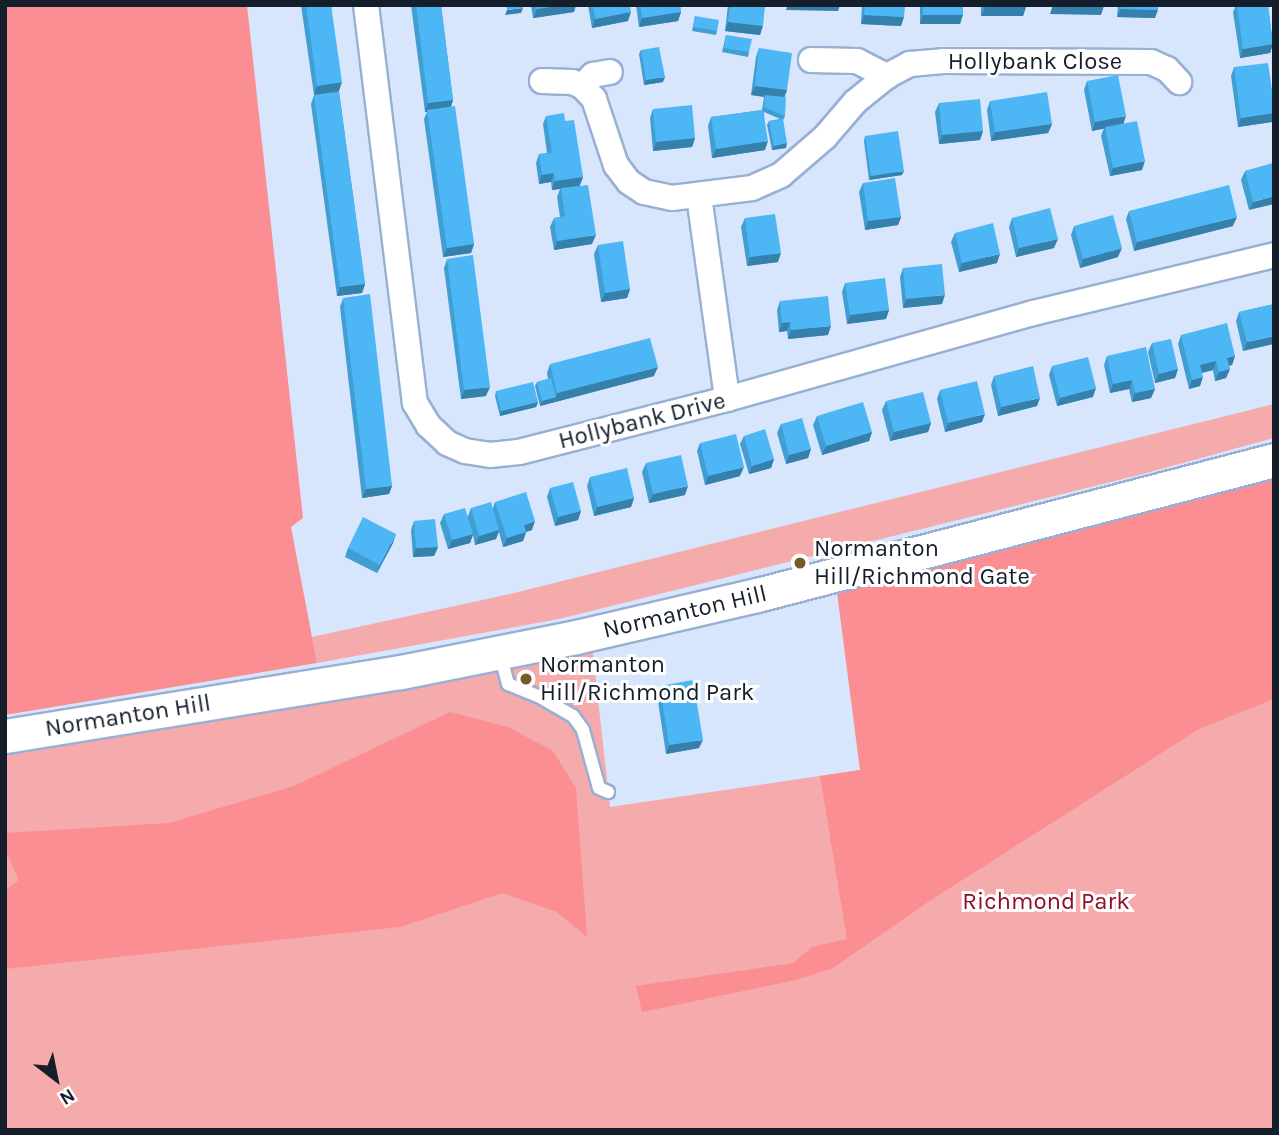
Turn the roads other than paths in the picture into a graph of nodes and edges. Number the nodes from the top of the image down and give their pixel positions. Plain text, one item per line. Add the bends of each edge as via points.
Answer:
1 (366, 5) edge
2 (811, 60) dead end
3 (610, 72) dead end
4 (887, 76) junction
5 (542, 81) dead end
6 (1179, 82) dead end
7 (582, 86) junction
8 (699, 196) junction
9 (1274, 255) edge
10 (727, 399) junction
11 (1274, 460) edge
12 (500, 654) junction
13 (5, 736) edge
14 (608, 792) dead end

1 - 10 street, Hollybank Drive via 410,372 415,402 428,425 447,443 490,455 519,452
2 - 4 street via 857,61
3 - 7 street via 593,75
4 - 6 street, Hollybank Close via 910,64 943,61 1151,62 1167,69
4 - 8 street, Hollybank Close via 782,175 752,188
5 - 7 street
7 - 8 street, Hollybank Close via 594,99 616,165 629,182 644,192 672,198
8 - 10 street
9 - 10 street, Hollybank Drive via 1033,313
11 - 12 main road, Normanton Hill via 757,595
12 - 13 main road, Normanton Hill
12 - 14 lane via 508,684 573,716 583,730 599,788

